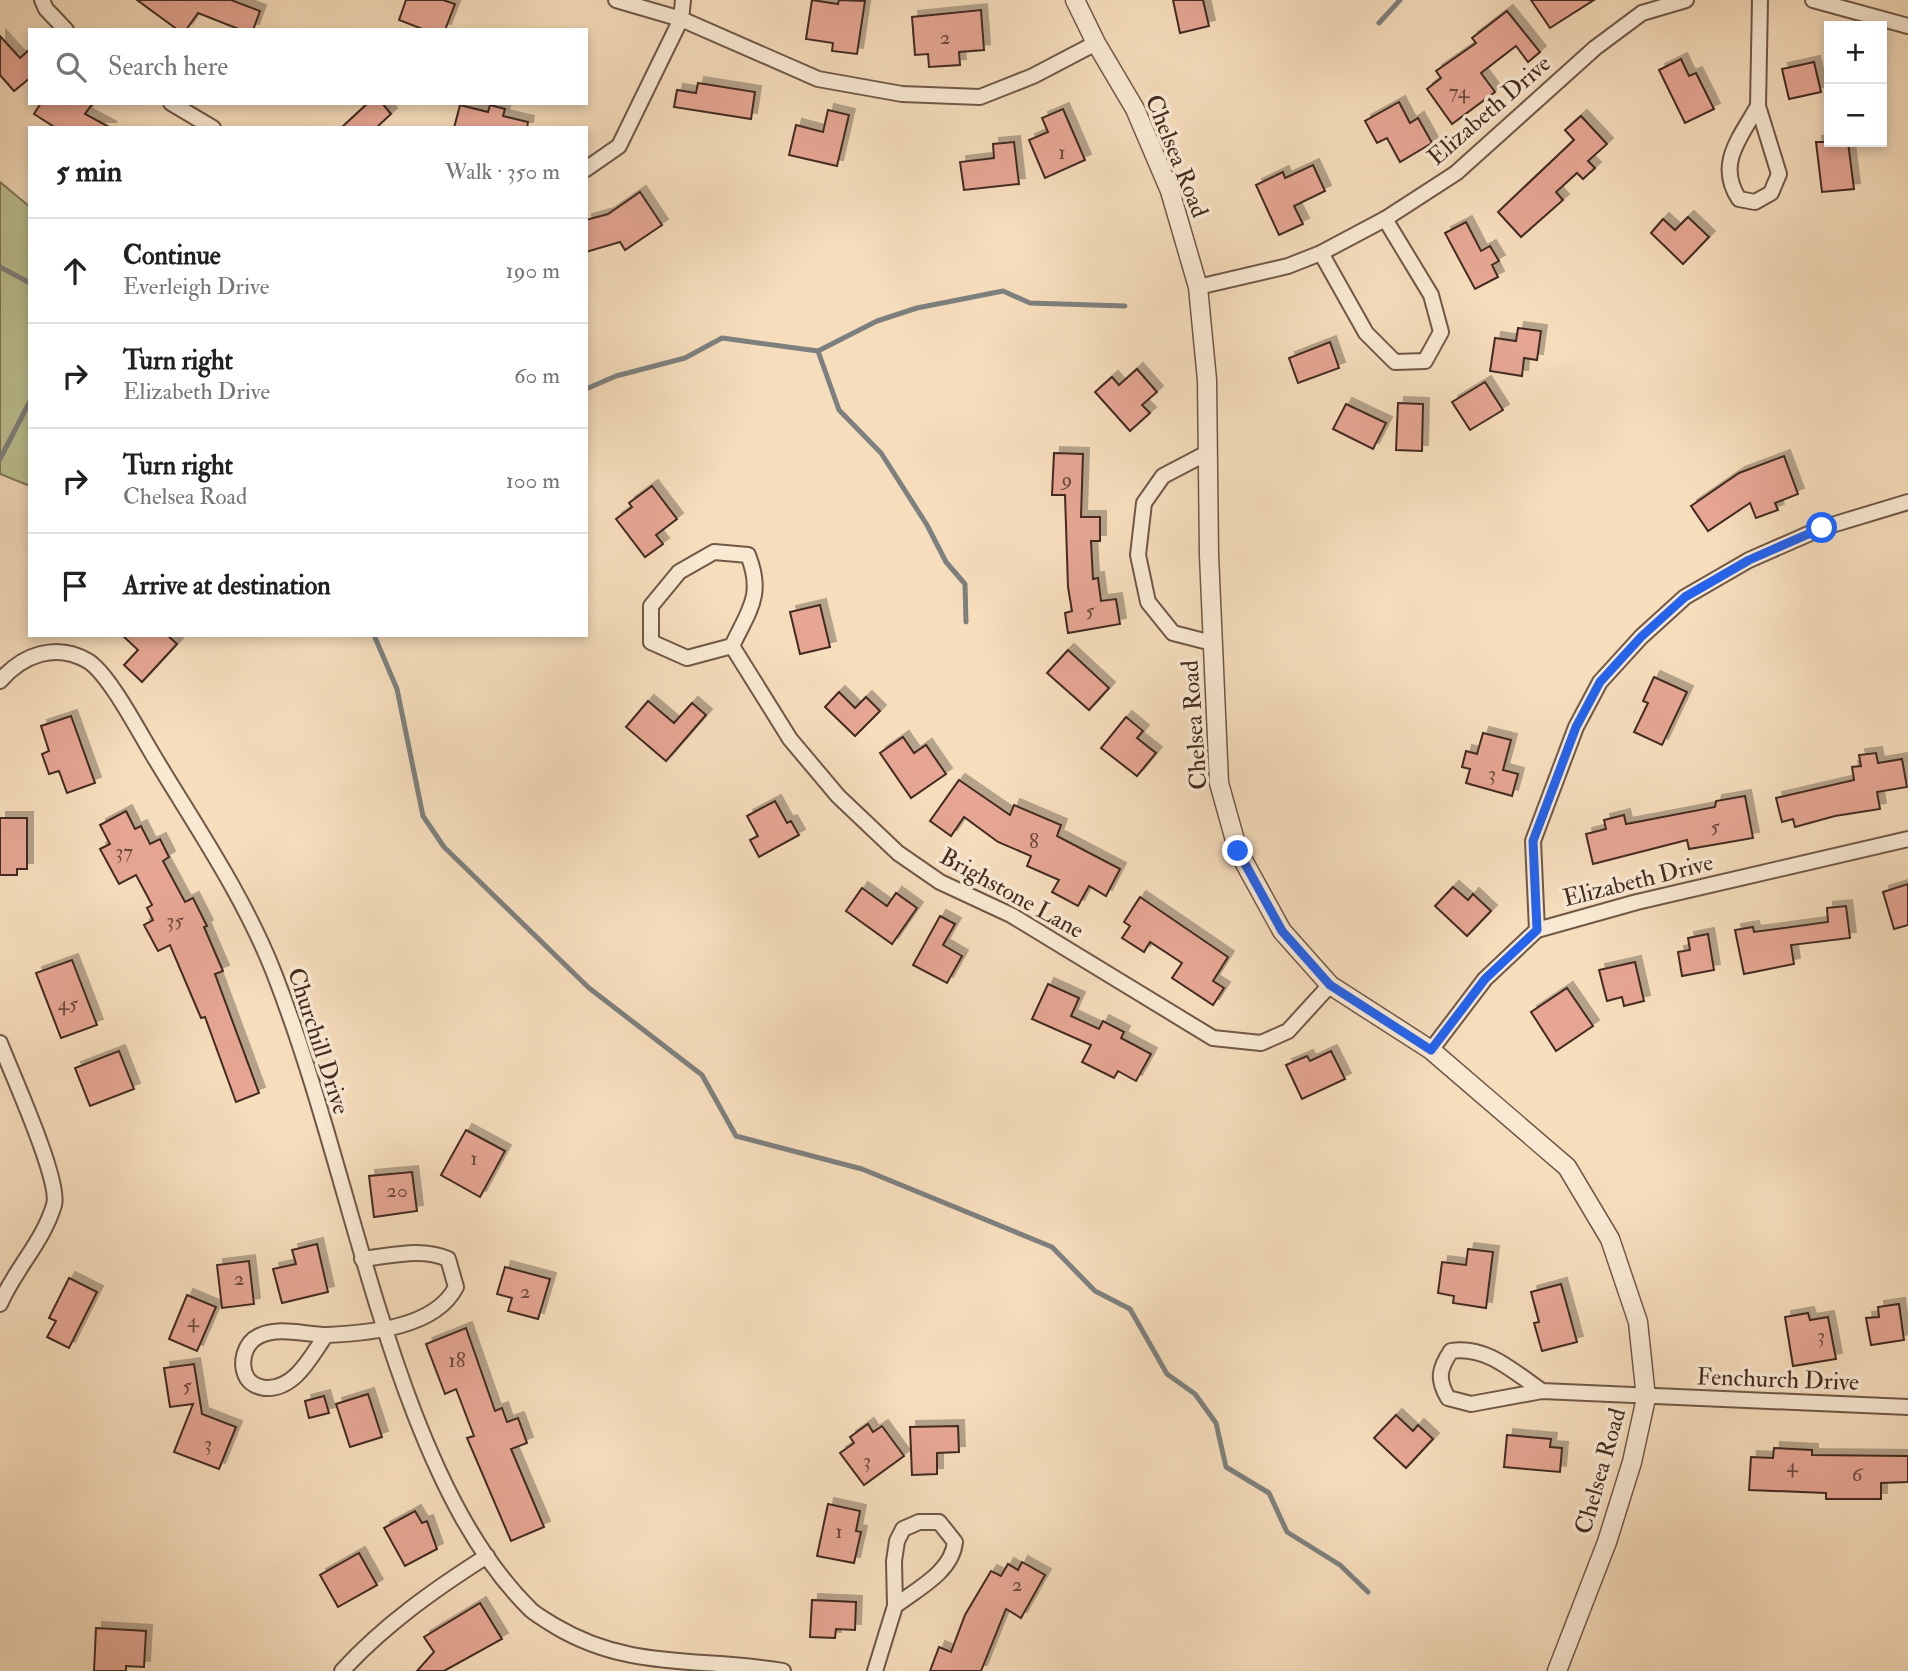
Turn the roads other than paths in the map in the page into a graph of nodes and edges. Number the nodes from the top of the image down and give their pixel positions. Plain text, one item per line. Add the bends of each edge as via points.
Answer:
1 (42, 0) edge
2 (617, 0) edge
3 (683, 0) edge
4 (1075, 0) edge
5 (1686, 0) edge
6 (1760, 0) edge
7 (1812, 0) edge
8 (681, 19) junction
9 (1908, 26) edge
10 (64, 28) edge
11 (1096, 43) junction
12 (174, 105) edge
13 (1758, 106) junction
14 (210, 126) edge
15 (588, 168) edge
16 (1385, 219) junction
17 (1321, 253) junction
18 (1198, 287) junction
19 (1207, 453) junction
20 (1908, 502) edge
21 (1212, 643) junction
22 (732, 646) junction
23 (0, 681) edge
24 (1908, 839) edge
25 (1537, 930) junction
26 (1330, 985) junction
27 (0, 1043) edge
28 (1431, 1050) junction
29 (362, 1259) junction
30 (0, 1304) edge
31 (386, 1329) junction
32 (326, 1335) junction
33 (1542, 1391) junction
34 (1646, 1398) junction
35 (1908, 1407) edge
36 (487, 1556) junction
37 (895, 1606) junction
38 (342, 1671) edge
39 (783, 1671) edge
40 (875, 1671) edge
41 (1557, 1671) edge

1 - 10 street
2 - 8 street
3 - 8 street
4 - 11 street, Chelsea Road
5 - 16 street, Elizabeth Drive via 1642,13 1595,48 1456,173
6 - 13 street
7 - 9 street
8 - 11 street via 818,79 902,94 980,97
8 - 15 street via 619,146
11 - 18 street, Chelsea Road via 1135,110 1170,191
12 - 14 street
13 - 13 street via 1731,154 1729,183 1739,199 1755,202 1771,193 1779,174
16 - 17 street, Elizabeth Drive
16 - 17 street via 1431,295 1441,332 1424,361 1395,362 1366,333
17 - 18 street, Elizabeth Drive via 1257,275
18 - 19 street, Chelsea Road via 1207,380
19 - 21 street, Chelsea Road
19 - 21 street via 1163,476 1144,503 1138,555 1148,602 1173,633
20 - 25 street via 1822,528 1749,560 1685,597 1600,682 1576,727 1533,841
21 - 26 street, Chelsea Road via 1219,783 1238,851 1282,931
22 - 22 street via 758,580 748,555 714,552 679,572 652,606 651,642 687,658
22 - 26 street, Brighstone Lane via 790,739 838,796 898,853 940,882 1011,915 1213,1038 1261,1043 1288,1031
23 - 29 street, Churchill Drive via 18,662 41,653 69,653 91,663 119,699 233,890 274,972
24 - 25 street, Elizabeth Drive
25 - 28 street, Elizabeth Drive via 1485,979
26 - 28 street, Chelsea Road
27 - 30 street via 44,1154 55,1202 37,1243
28 - 34 street, Chelsea Road via 1567,1167 1610,1239 1638,1322
29 - 31 street, Churchill Drive
29 - 31 street via 424,1252 448,1259 454,1275 456,1287 448,1302 432,1313
31 - 32 street
31 - 36 street, Churchill Drive via 447,1490
32 - 32 street via 285,1331 258,1336 245,1349 247,1378 266,1388 290,1381
33 - 33 street, Fenchurch Drive via 1471,1348 1451,1352 1441,1366 1440,1384 1448,1398 1471,1404
33 - 34 street, Fenchurch Drive
34 - 35 street, Fenchurch Drive
34 - 41 street, Chelsea Road via 1632,1462 1606,1542
36 - 38 street via 434,1590
36 - 39 street, Churchill Drive via 533,1612 583,1643 637,1659
37 - 37 street via 953,1556 955,1542 939,1522 919,1522 903,1529 894,1561
37 - 40 street

